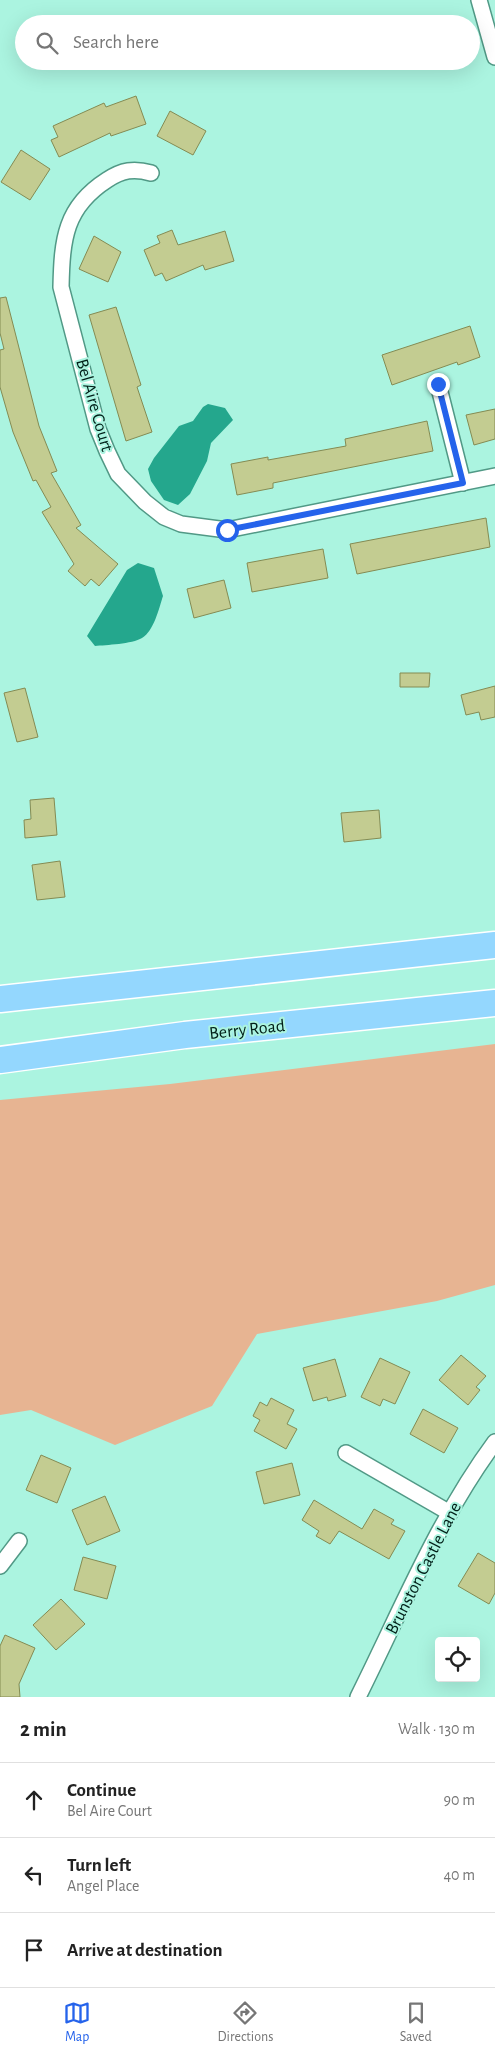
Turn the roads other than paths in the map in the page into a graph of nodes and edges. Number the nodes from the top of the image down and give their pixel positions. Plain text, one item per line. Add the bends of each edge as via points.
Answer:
1 (479, 0) edge
2 (495, 57) edge
3 (150, 173) dead end
4 (438, 384) dead end
5 (495, 476) edge
6 (463, 483) junction
7 (495, 945) edge
8 (0, 999) edge
9 (495, 1003) edge
10 (0, 1060) edge
11 (495, 1442) edge
12 (346, 1453) dead end
13 (450, 1513) junction
14 (19, 1541) dead end
15 (0, 1566) edge
16 (358, 1697) edge

1 - 2 street
3 - 6 street, Bel Aire Court via 136,168 117,173 83,198 67,227 61,268 61,287 98,429 118,474 144,502 181,524 227,530
4 - 6 street
5 - 6 street, Bel Aire Court
7 - 8 highway
9 - 10 highway, Berry Road via 185,1036
11 - 13 street, Brunston Castle Lane via 472,1472
12 - 13 street
13 - 16 street, Brunston Castle Lane
14 - 15 street

